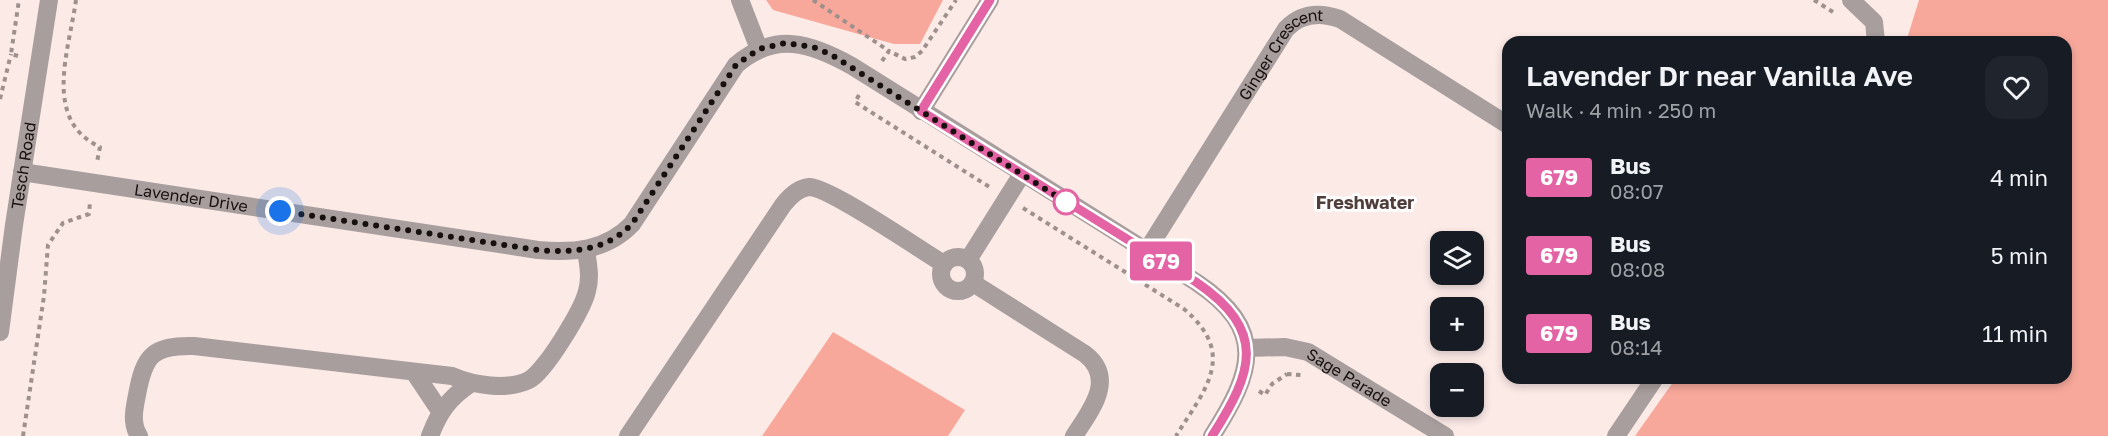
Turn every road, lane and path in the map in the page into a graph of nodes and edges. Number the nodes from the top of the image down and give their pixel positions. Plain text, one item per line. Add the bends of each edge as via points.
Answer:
1 (19, 0) edge
2 (50, 0) edge
3 (76, 0) edge
4 (740, 0) edge
5 (813, 0) edge
6 (956, 0) edge
7 (990, 0) edge
8 (1851, 0) edge
9 (1875, 36) edge
10 (759, 49) junction
11 (889, 51) junction
12 (11, 54) junction
13 (18, 56) dead end
14 (881, 63) dead end
15 (861, 92) dead end
16 (0, 99) edge
17 (921, 111) junction
18 (1502, 121) edge
19 (98, 157) dead end
20 (22, 172) junction
21 (1022, 174) junction
22 (992, 188) dead end
23 (90, 203) dead end
24 (1020, 206) dead end
25 (586, 250) junction
26 (1146, 252) junction
27 (968, 260) junction
28 (944, 264) junction
29 (973, 283) junction
30 (0, 332) edge
31 (1246, 348) junction
32 (1285, 367) dead end
33 (414, 372) junction
34 (470, 384) junction
35 (1651, 384) edge
36 (1259, 391) dead end
37 (440, 411) junction
38 (23, 436) edge
39 (139, 436) edge
40 (430, 436) edge
41 (628, 436) edge
42 (1074, 436) edge
43 (1176, 436) edge
44 (1212, 436) edge
45 (1445, 436) edge
46 (1616, 436) edge

1 - 12 path
2 - 20 street, Tesch Road
3 - 19 path via 64,86 65,109 77,133 100,147
4 - 10 street
5 - 11 path
6 - 11 path via 919,55 905,59
7 - 17 street
8 - 9 street via 1874,22
10 - 17 street, Lavender Drive via 785,43 813,47
10 - 25 street, Lavender Drive via 728,74 632,224 612,240
11 - 14 path
12 - 13 path
12 - 16 path
15 - 22 path via 855,102
17 - 21 street, Lavender Drive
18 - 26 street, Ginger Crescent via 1340,19 1304,16 1286,29
20 - 25 street, Lavender Drive via 538,250
20 - 30 street, Tesch Road
21 - 26 street, Lavender Drive
21 - 27 street
23 - 38 path via 89,214 63,224 48,245
24 - 43 path via 1175,303 1202,327 1214,348 1212,374
25 - 34 street via 589,273 585,298 538,374 513,385
26 - 31 street, Lavender Drive via 1226,305 1240,327
27 - 28 street via 952,258
27 - 29 street via 974,268
28 - 29 street via 940,275 948,289 959,292
28 - 41 street via 830,194 808,187 796,191
29 - 42 street via 1085,354 1097,366 1099,393
31 - 44 street, Lavender Drive via 1242,384
31 - 45 street, Sage Parade via 1285,347 1308,352
32 - 36 path via 1287,374 1272,384 1265,395
33 - 34 street via 452,376
33 - 37 street
33 - 39 street via 194,346 163,348 149,357 141,371 134,417
34 - 37 street
35 - 46 street
37 - 40 street

